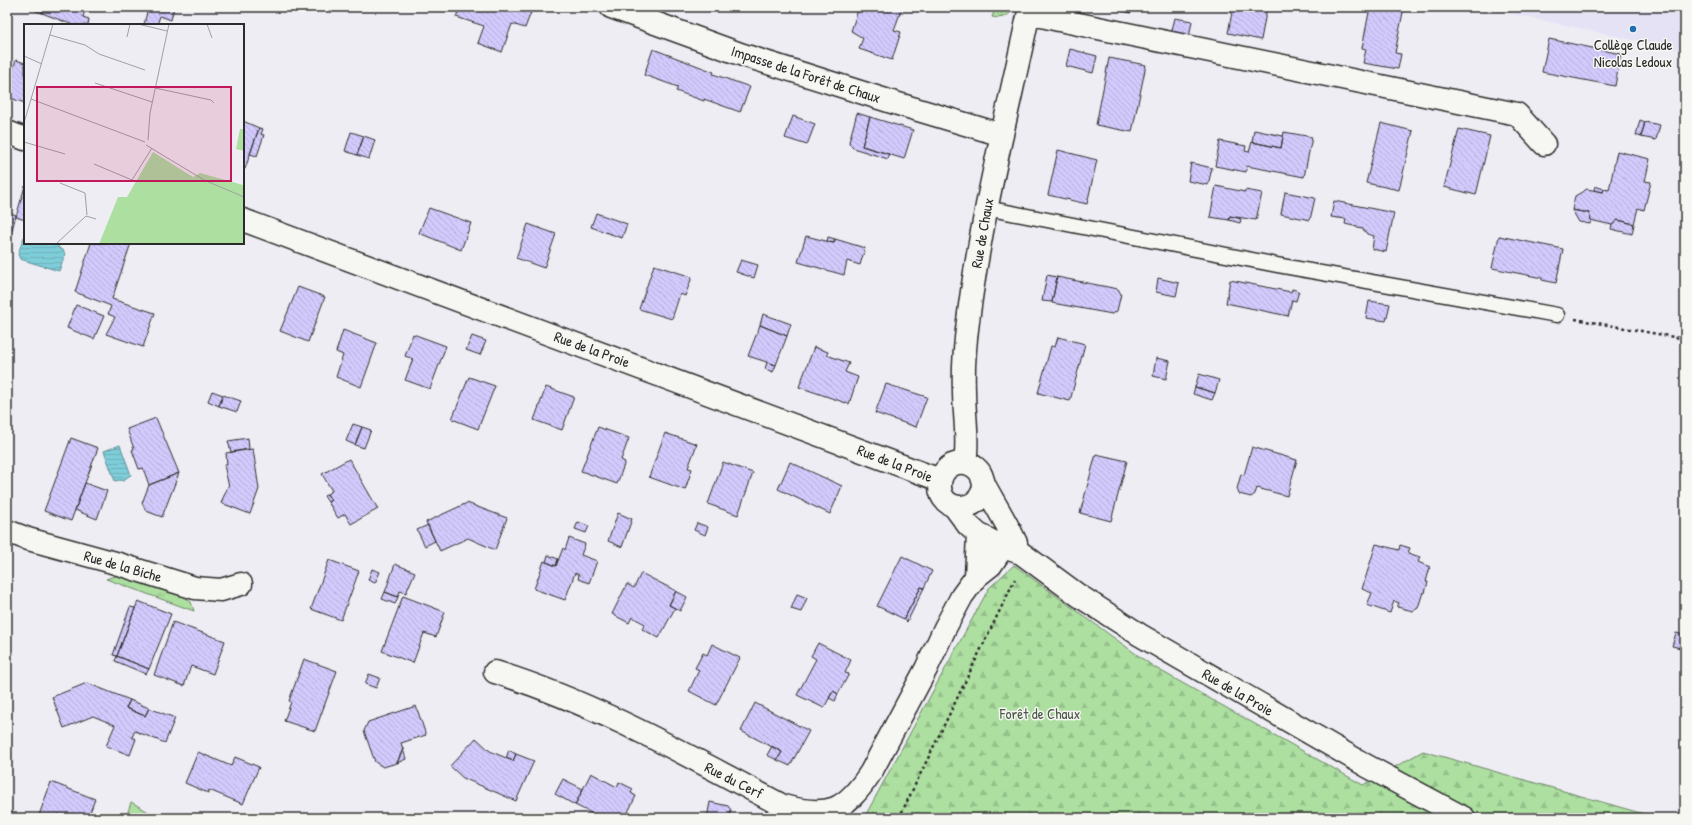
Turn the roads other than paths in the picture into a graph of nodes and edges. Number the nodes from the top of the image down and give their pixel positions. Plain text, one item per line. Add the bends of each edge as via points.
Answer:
1 (611, 7) edge
2 (1029, 10) edge
3 (7, 132) edge
4 (1002, 135) junction
5 (24, 139) edge
6 (1544, 144) dead end
7 (986, 208) junction
8 (244, 220) edge
9 (1557, 316) road end
10 (965, 463) junction
11 (940, 480) junction
12 (984, 484) junction
13 (954, 506) junction
14 (7, 531) edge
15 (978, 534) junction
16 (1015, 547) junction
17 (976, 577) junction
18 (241, 584) dead end
19 (496, 672) dead end
20 (1464, 818) edge

1 - 4 street, Impasse de la Forêt de Chaux via 743,54
2 - 4 street, Rue de Chaux
2 - 6 street via 1059,20 1517,114
3 - 5 street
4 - 7 street, Rue de Chaux
7 - 9 lane via 1278,266
7 - 10 street, Rue de Chaux via 971,294 965,356 964,391 968,447
8 - 11 street, Rue de la Proie
10 - 11 street via 952,465
10 - 12 street via 980,473
11 - 13 street via 941,493 948,503
12 - 13 street via 983,494 973,505
12 - 16 street, Rue de la Proie
13 - 15 street, Rue de la Proie
14 - 18 street, Rue de la Biche via 196,588 221,590
15 - 16 street, Rue de la Proie
15 - 17 street
16 - 17 street, Rue du Cerf
16 - 20 street, Rue de la Proie via 1078,595 1140,635 1367,766
17 - 19 street, Rue du Cerf via 962,596 863,786 840,806 825,812 805,812 783,806 641,732 532,683

